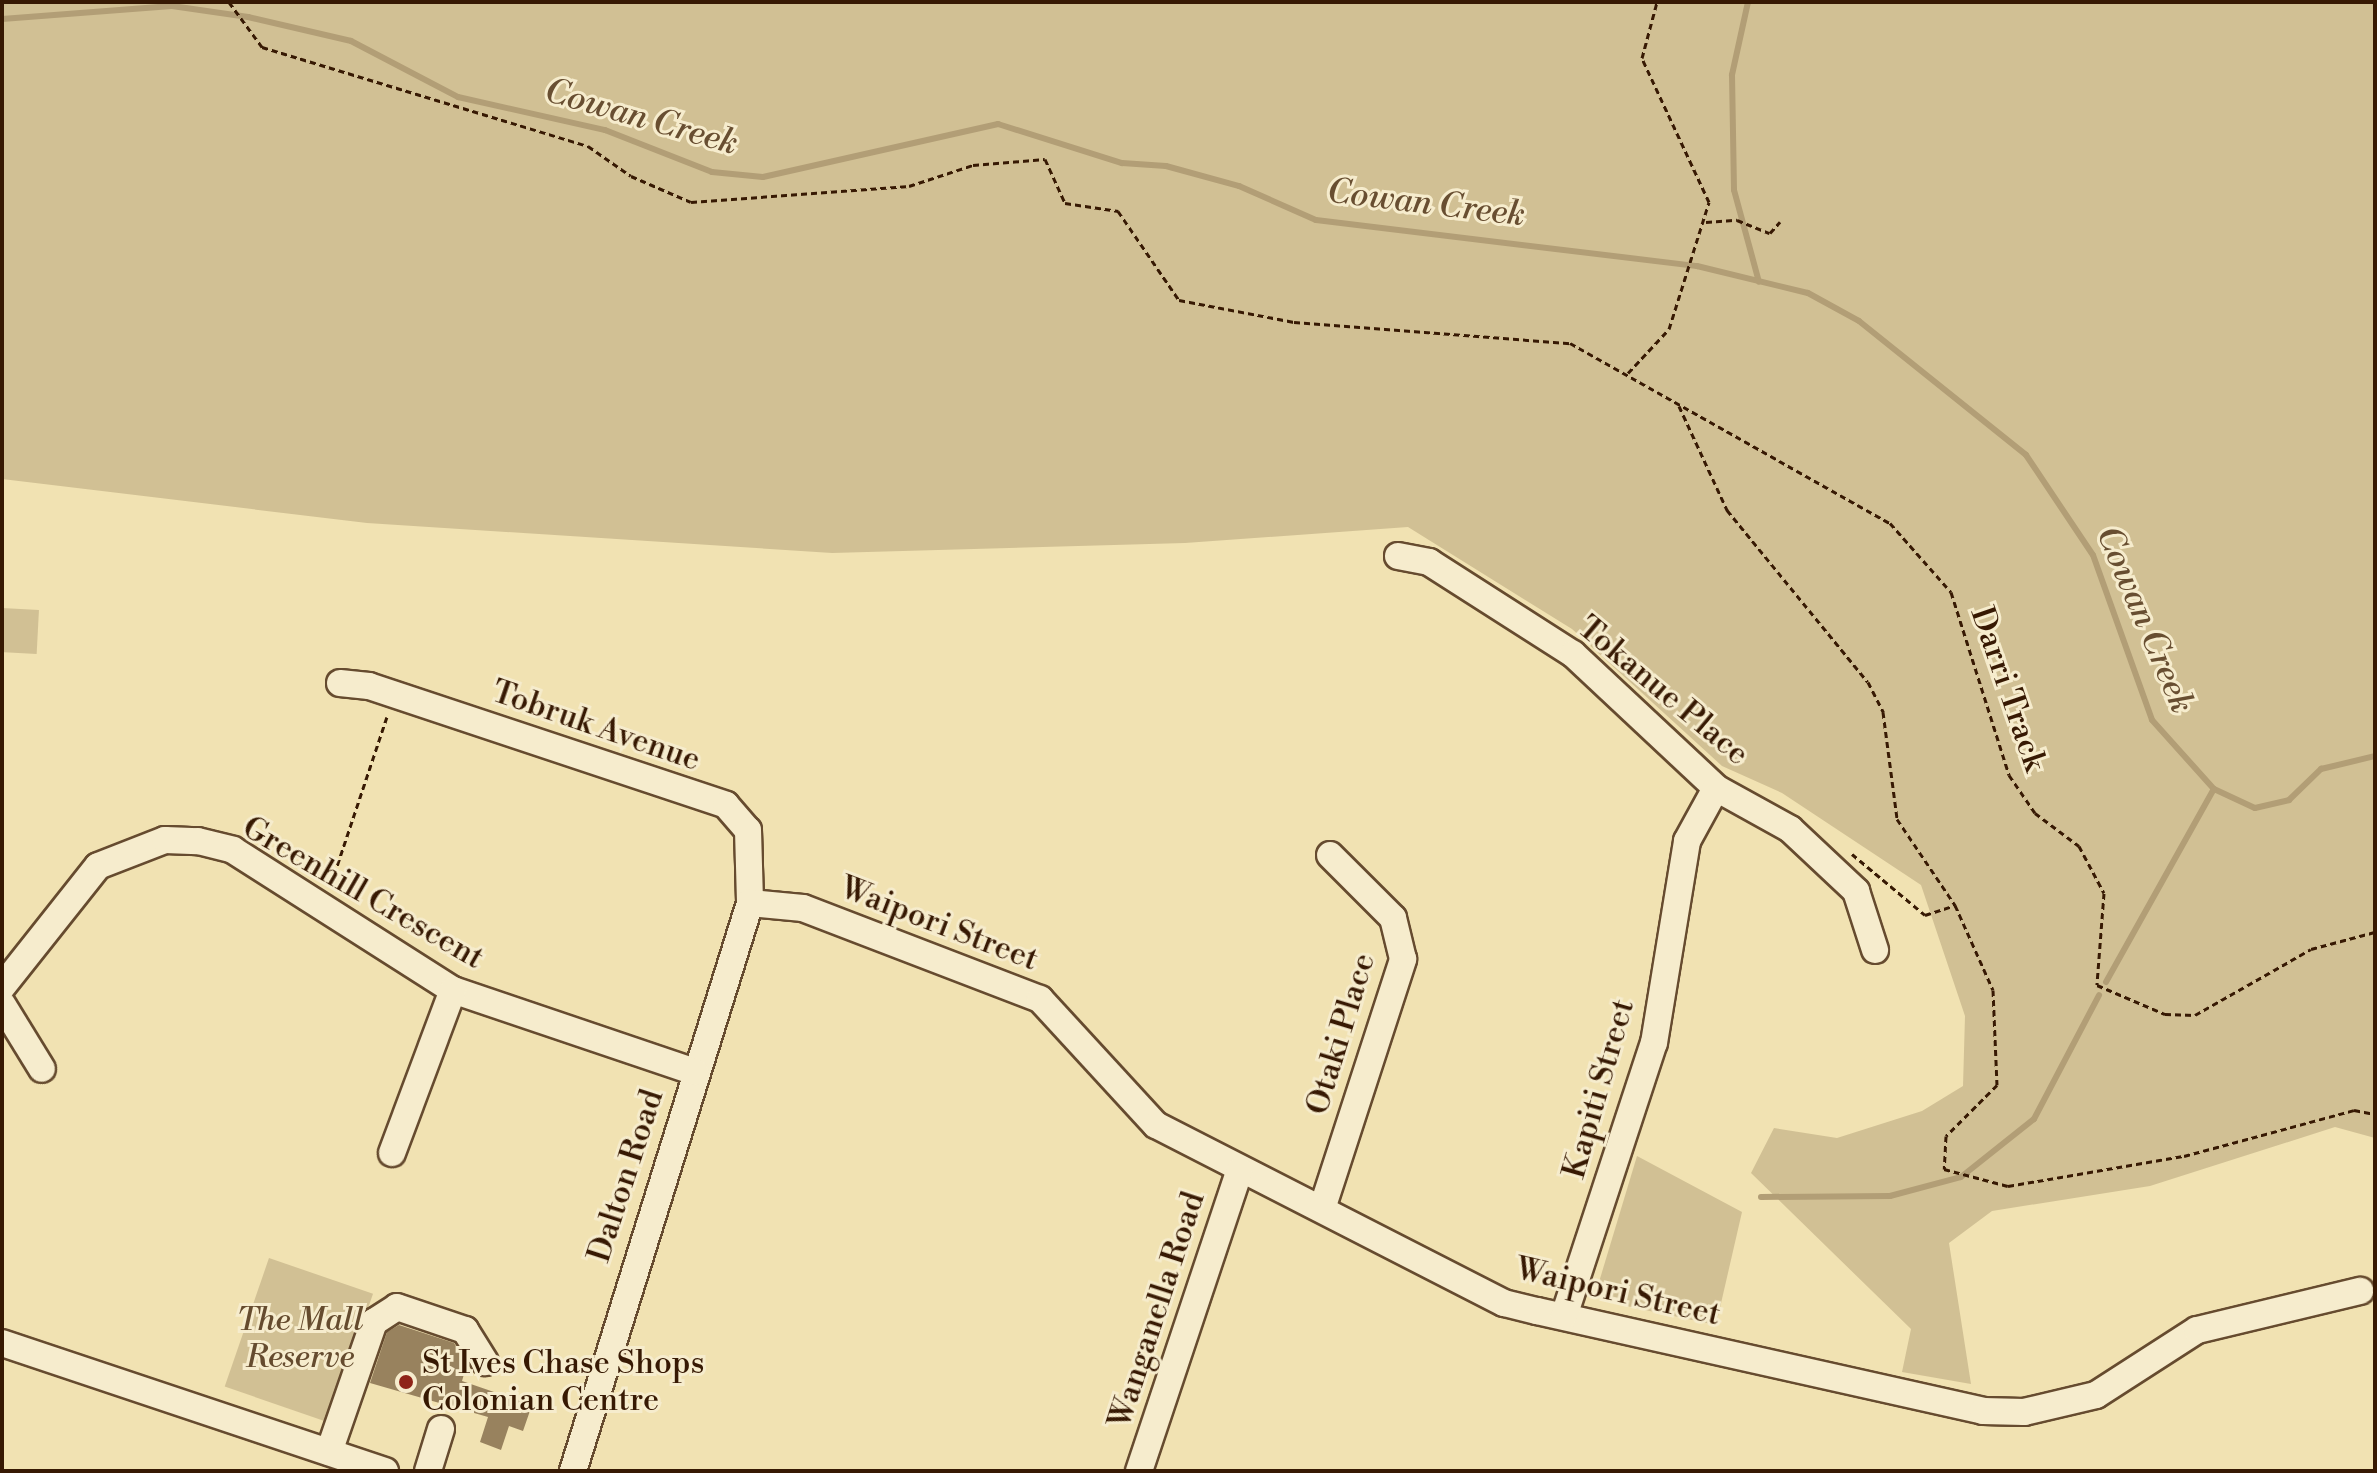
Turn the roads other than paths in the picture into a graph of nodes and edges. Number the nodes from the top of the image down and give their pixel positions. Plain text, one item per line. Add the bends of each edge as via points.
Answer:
1 (1398, 556) dead end
2 (340, 683) dead end
3 (1716, 788) junction
4 (1330, 855) dead end
5 (750, 903) junction
6 (1875, 950) dead end
7 (2, 987) edge
8 (453, 990) junction
9 (2, 1004) edge
10 (42, 1069) dead end
11 (695, 1072) junction
12 (392, 1153) dead end
13 (1240, 1170) junction
14 (1322, 1209) junction
15 (2360, 1291) dead end
16 (1564, 1316) junction
17 (2, 1343) edge
18 (485, 1362) dead end
19 (441, 1429) dead end
20 (329, 1452) junction
21 (1147, 1469) edge
22 (385, 1471) edge
23 (428, 1471) edge
24 (573, 1471) edge

1 - 3 street, Tokanue Place via 1429,562 1573,654
2 - 5 street, Tobruk Avenue via 395,694 734,810 748,830
3 - 6 street, Tokanue Place via 1760,807 1856,891
3 - 16 street, Kapiti Street via 1687,841 1654,1043
4 - 14 street, Otaki Place via 1355,872 1393,918 1403,959
5 - 11 street, Dalton Road
5 - 13 street, Waipori Street via 803,908 1040,999 1130,1104
7 - 8 street, Greenhill Crescent via 98,866 165,840 233,850 322,912
8 - 11 street, Greenhill Crescent
8 - 12 street
9 - 10 street
11 - 24 street, Dalton Road
13 - 14 street, Waipori Street
13 - 21 street, Wanganella Road
14 - 16 street, Waipori Street via 1504,1303
15 - 16 street, Waipori Street via 2197,1330 2096,1395 2024,1412 1983,1411
17 - 20 street
18 - 20 street via 465,1330 397,1307 374,1322
19 - 23 street
20 - 22 street

